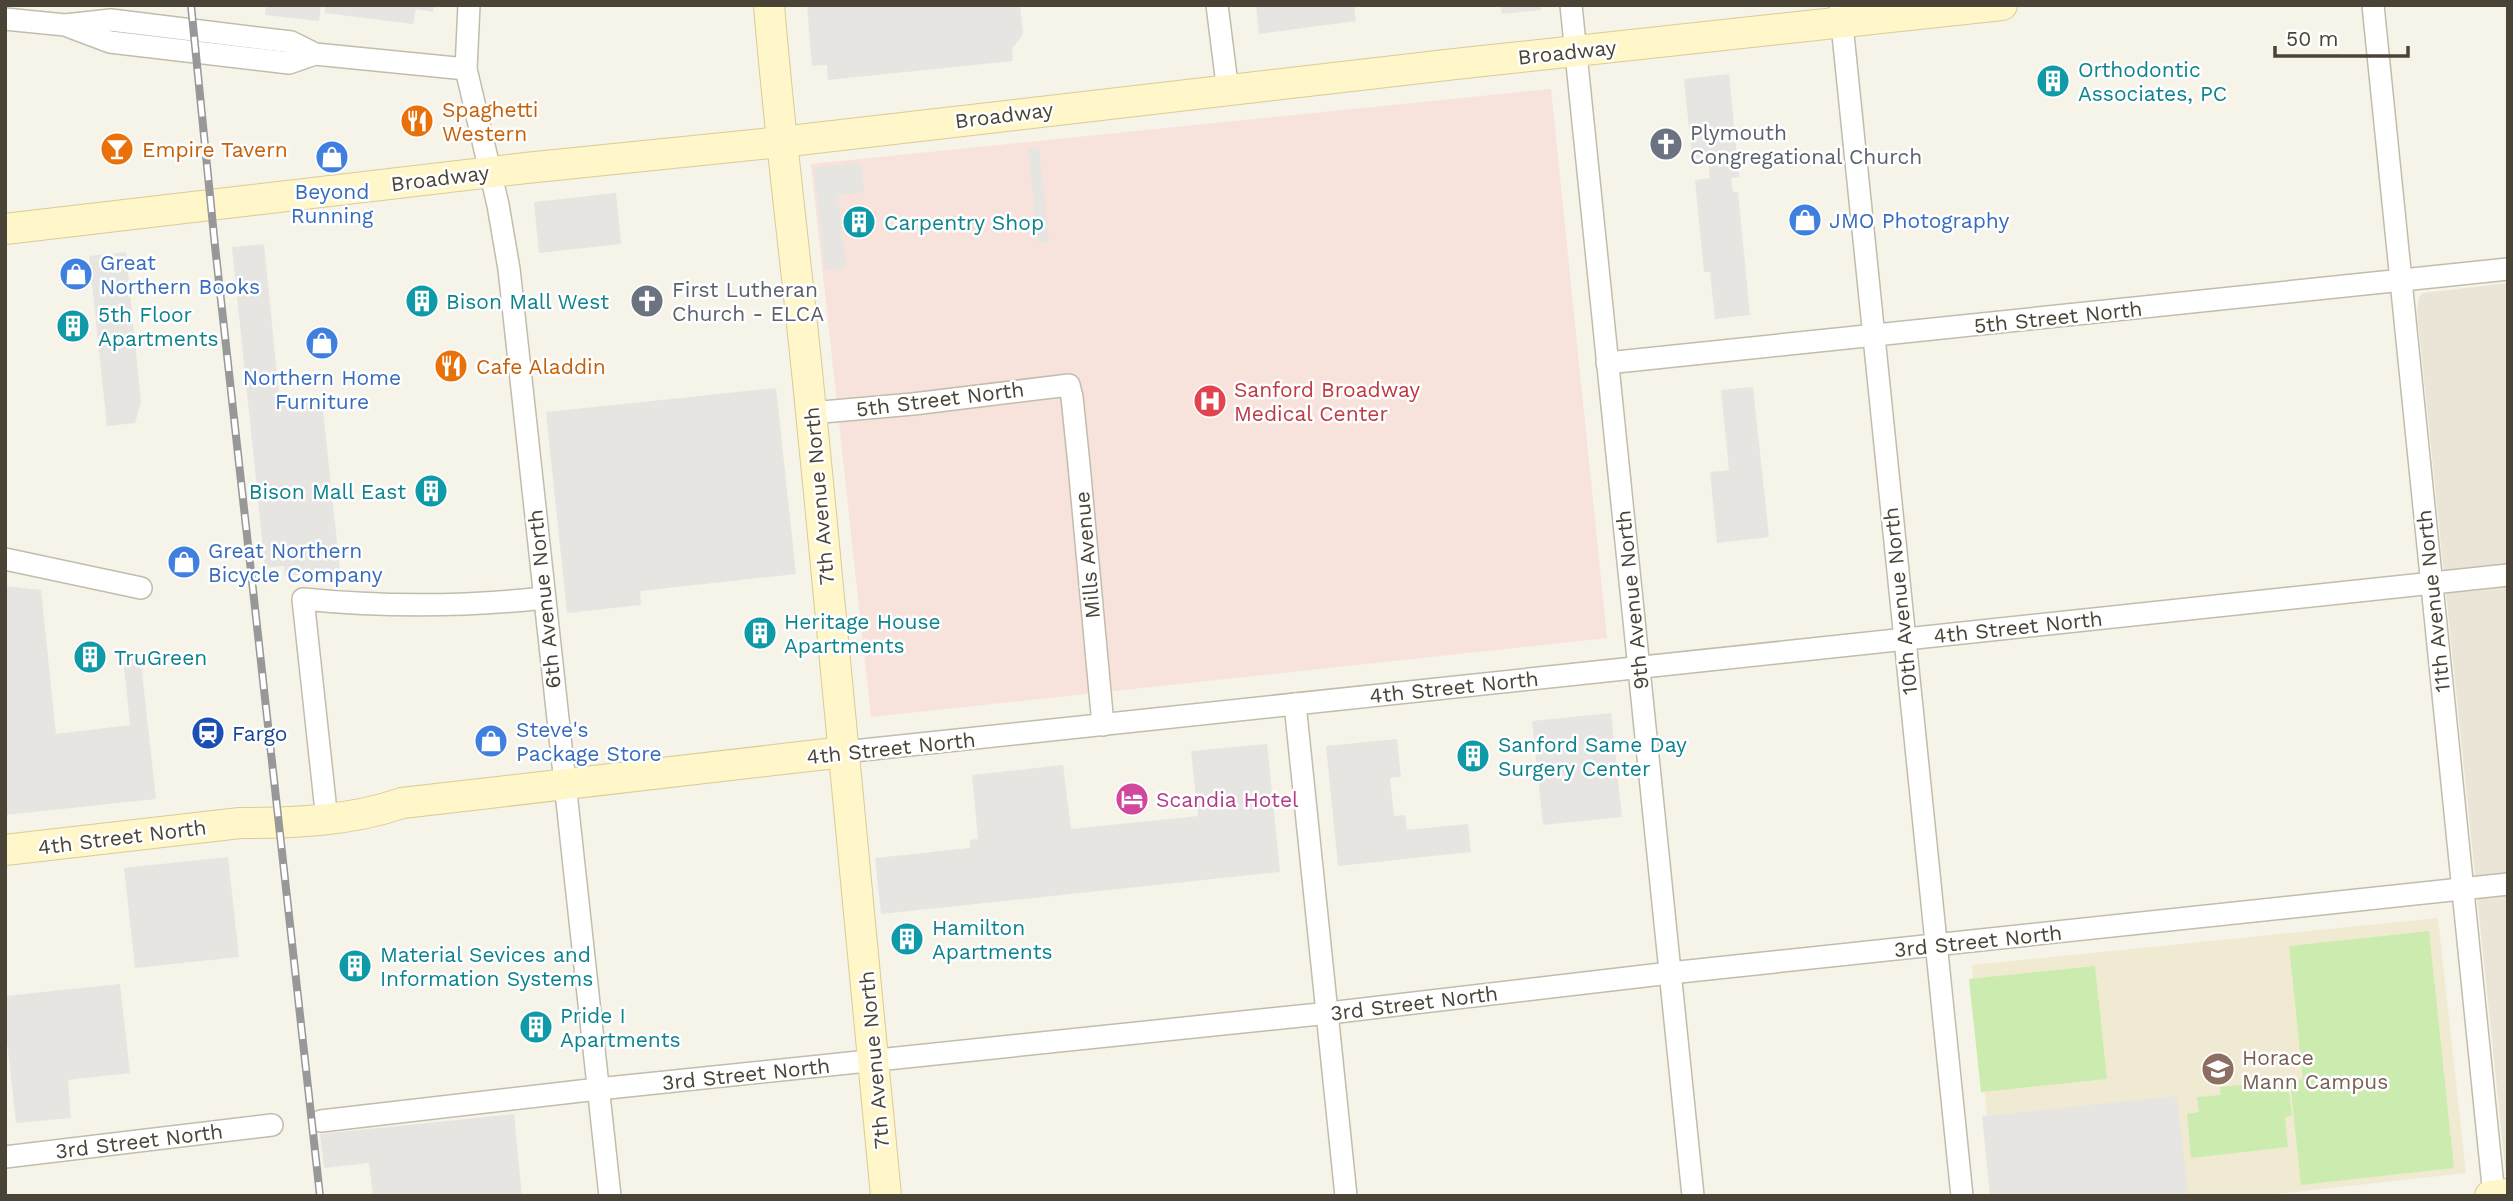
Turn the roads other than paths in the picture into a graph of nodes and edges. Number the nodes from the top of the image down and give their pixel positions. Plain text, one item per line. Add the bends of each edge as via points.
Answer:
1 (468, 5) edge
2 (769, 5) edge
3 (1217, 5) edge
4 (1571, 5) edge
5 (2002, 5) edge
6 (2373, 5) edge
7 (1840, 13) edge
8 (5, 19) edge
9 (1576, 51) junction
10 (466, 69) junction
11 (1227, 92) junction
12 (781, 142) junction
13 (491, 172) junction
14 (5, 229) edge
15 (2508, 270) edge
16 (2402, 281) junction
17 (1874, 336) junction
18 (1607, 363) junction
19 (1069, 384) joint
20 (811, 413) junction
21 (5, 559) edge
22 (2508, 575) edge
23 (2431, 583) junction
24 (141, 588) dead end
25 (544, 598) junction
26 (1904, 639) junction
27 (1639, 667) junction
28 (1295, 704) junction
29 (1103, 725) junction
30 (844, 752) junction
31 (563, 785) junction
32 (325, 802) junction
33 (402, 803) junction
34 (240, 823) junction
35 (5, 850) edge
36 (2508, 884) edge
37 (2463, 889) junction
38 (1936, 945) junction
39 (1670, 973) junction
40 (1328, 1013) junction
41 (873, 1060) junction
42 (598, 1089) junction
43 (321, 1121) dead end
44 (272, 1125) dead end
45 (5, 1157) edge
46 (2508, 1194) edge
47 (610, 1196) edge
48 (886, 1196) edge
49 (1346, 1196) edge
50 (1693, 1196) edge
51 (1962, 1196) edge
52 (2493, 1196) edge

1 - 10 street, 6th Avenue North
2 - 12 street, 7th Avenue North
3 - 11 street
4 - 9 street, 9th Avenue North
5 - 7 street, Broadway
6 - 16 street, 11th Avenue North
7 - 9 street, Broadway
7 - 17 street, 10th Avenue North
8 - 10 street via 65,25 111,20 291,42 316,54
9 - 11 street, Broadway
9 - 18 street, 9th Avenue North
10 - 13 street, 6th Avenue North
11 - 12 street, Broadway
12 - 13 street, Broadway
12 - 20 street, 7th Avenue North
13 - 14 street, Broadway
13 - 25 street, 6th Avenue North via 509,269
15 - 16 street, 5th Street North
16 - 17 street, 5th Street North
16 - 23 street, 11th Avenue North
17 - 18 street, 5th Street North
17 - 26 street, 10th Avenue North
18 - 27 street, 9th Avenue North
19 - 20 street, 5th Street North
19 - 29 street, Mills Avenue
20 - 30 street, 7th Avenue North
21 - 24 street
22 - 23 street, 4th Street North
23 - 26 street, 4th Street North
23 - 37 street, 11th Avenue North
25 - 31 street, 6th Avenue North
25 - 32 street via 430,606 303,599
26 - 27 street, 4th Street North
26 - 38 street, 10th Avenue North
27 - 28 street, 4th Street North
27 - 39 street, 9th Avenue North
28 - 29 street, 4th Street North
28 - 40 street
29 - 30 street, 4th Street North
30 - 31 street, 4th Street North
30 - 41 street, 7th Avenue North
31 - 33 street, 4th Street North
31 - 42 street, 6th Avenue North
32 - 33 street, 4th Street North via 373,797
32 - 34 street, 4th Street North via 276,808
33 - 34 street, 4th Street North via 375,813
34 - 35 street, 4th Street North
36 - 37 street, 3rd Street North
37 - 38 street, 3rd Street North
37 - 52 street, 11th Avenue North
38 - 39 street, 3rd Street North
38 - 51 street, 10th Avenue North
39 - 40 street, 3rd Street North
39 - 50 street, 9th Avenue North
40 - 41 street, 3rd Street North
40 - 49 street
41 - 42 street, 3rd Street North
41 - 48 street, 7th Avenue North
42 - 43 street, 3rd Street North
42 - 47 street, 6th Avenue North
44 - 45 street, 3rd Street North
46 - 52 street

